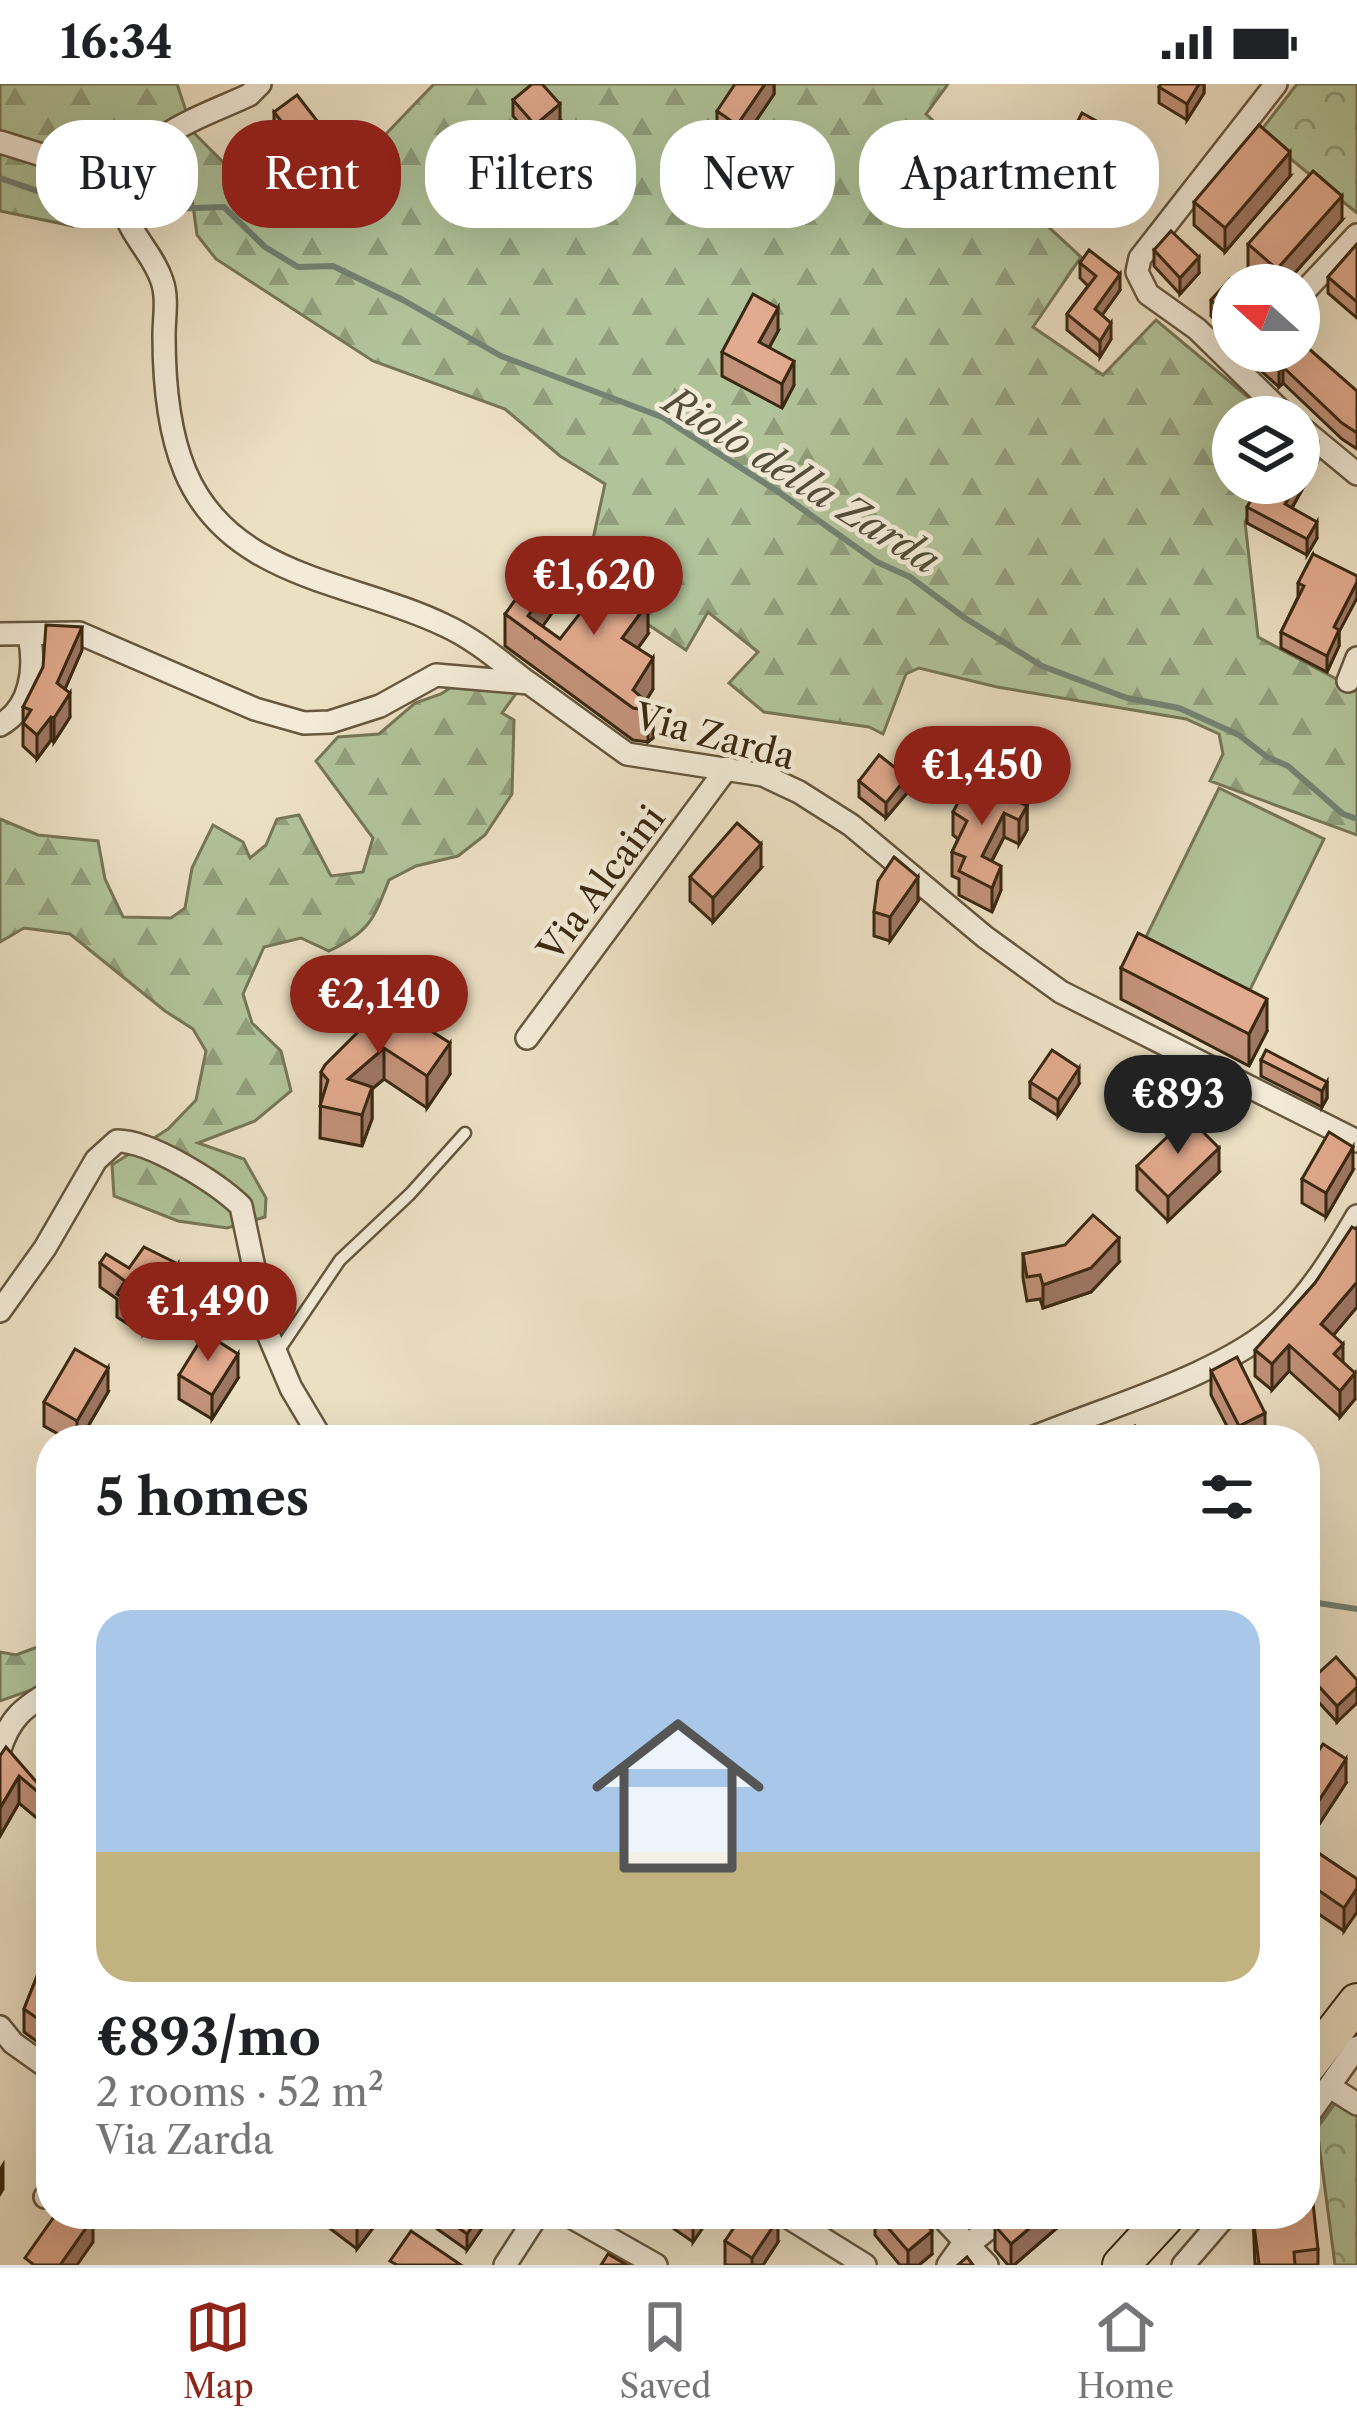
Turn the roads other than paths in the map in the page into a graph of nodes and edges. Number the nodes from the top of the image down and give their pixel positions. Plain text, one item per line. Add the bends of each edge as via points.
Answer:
1 (260, 84) edge
2 (1276, 84) edge
3 (197, 120) edge
4 (0, 142) edge
5 (36, 153) edge
6 (134, 228) edge
7 (1357, 235) edge
8 (1320, 275) edge
9 (1212, 339) edge
10 (1252, 372) edge
11 (1271, 396) edge
12 (1320, 443) edge
13 (1357, 474) edge
14 (0, 634) edge
15 (29, 636) junction
16 (1357, 658) edge
17 (1348, 681) dead end
18 (530, 683) junction
19 (0, 724) edge
20 (727, 768) junction
21 (527, 1038) dead end
22 (465, 1133) dead end
23 (1357, 1141) edge
24 (1357, 1216) edge
25 (0, 1311) edge
26 (276, 1353) junction
27 (313, 1425) edge
28 (1065, 1425) edge
29 (36, 1700) edge
30 (5, 1754) edge
31 (1357, 1975) edge
32 (1357, 2002) edge
33 (1320, 2022) edge
34 (0, 2027) edge
35 (1357, 2047) edge
36 (36, 2059) edge
37 (1320, 2074) edge
38 (1320, 2076) edge
39 (1320, 2079) edge
40 (1357, 2104) edge
41 (528, 2229) edge
42 (592, 2229) edge
43 (806, 2229) edge
44 (953, 2229) edge
45 (986, 2229) edge
46 (1154, 2229) edge
47 (1178, 2229) edge
48 (1214, 2229) edge
49 (967, 2243) junction
50 (505, 2265) edge
51 (656, 2265) edge
52 (865, 2265) edge
53 (948, 2265) edge
54 (987, 2265) edge
55 (1120, 2265) edge
56 (1146, 2265) edge
57 (1183, 2265) edge

1 - 3 street
2 - 9 street via 1136,272 1148,294
4 - 5 street
6 - 18 street, Via Zarda via 165,288 167,393 184,470 216,518 268,561 443,624
7 - 8 street
10 - 11 street
12 - 13 street
14 - 15 street
15 - 18 street via 79,633 304,723 380,706 436,675
15 - 19 street via 34,658 26,693 17,715
16 - 17 street
18 - 20 street, Via Zarda via 627,754
20 - 21 street, Via Alcaini
20 - 23 street, Via Zarda via 800,792 851,825 1061,992
22 - 26 lane via 331,1271
24 - 28 street via 1300,1299 1260,1337 1204,1369
25 - 26 street via 96,1160 125,1140 189,1169 241,1206
26 - 27 street
29 - 30 street via 8,1724
31 - 33 highway
32 - 37 highway
34 - 36 street
35 - 38 street
39 - 40 street
41 - 50 street
42 - 51 street
43 - 52 street
44 - 49 street
45 - 49 street
46 - 55 highway
47 - 56 highway
48 - 57 street
49 - 53 street
49 - 54 street

